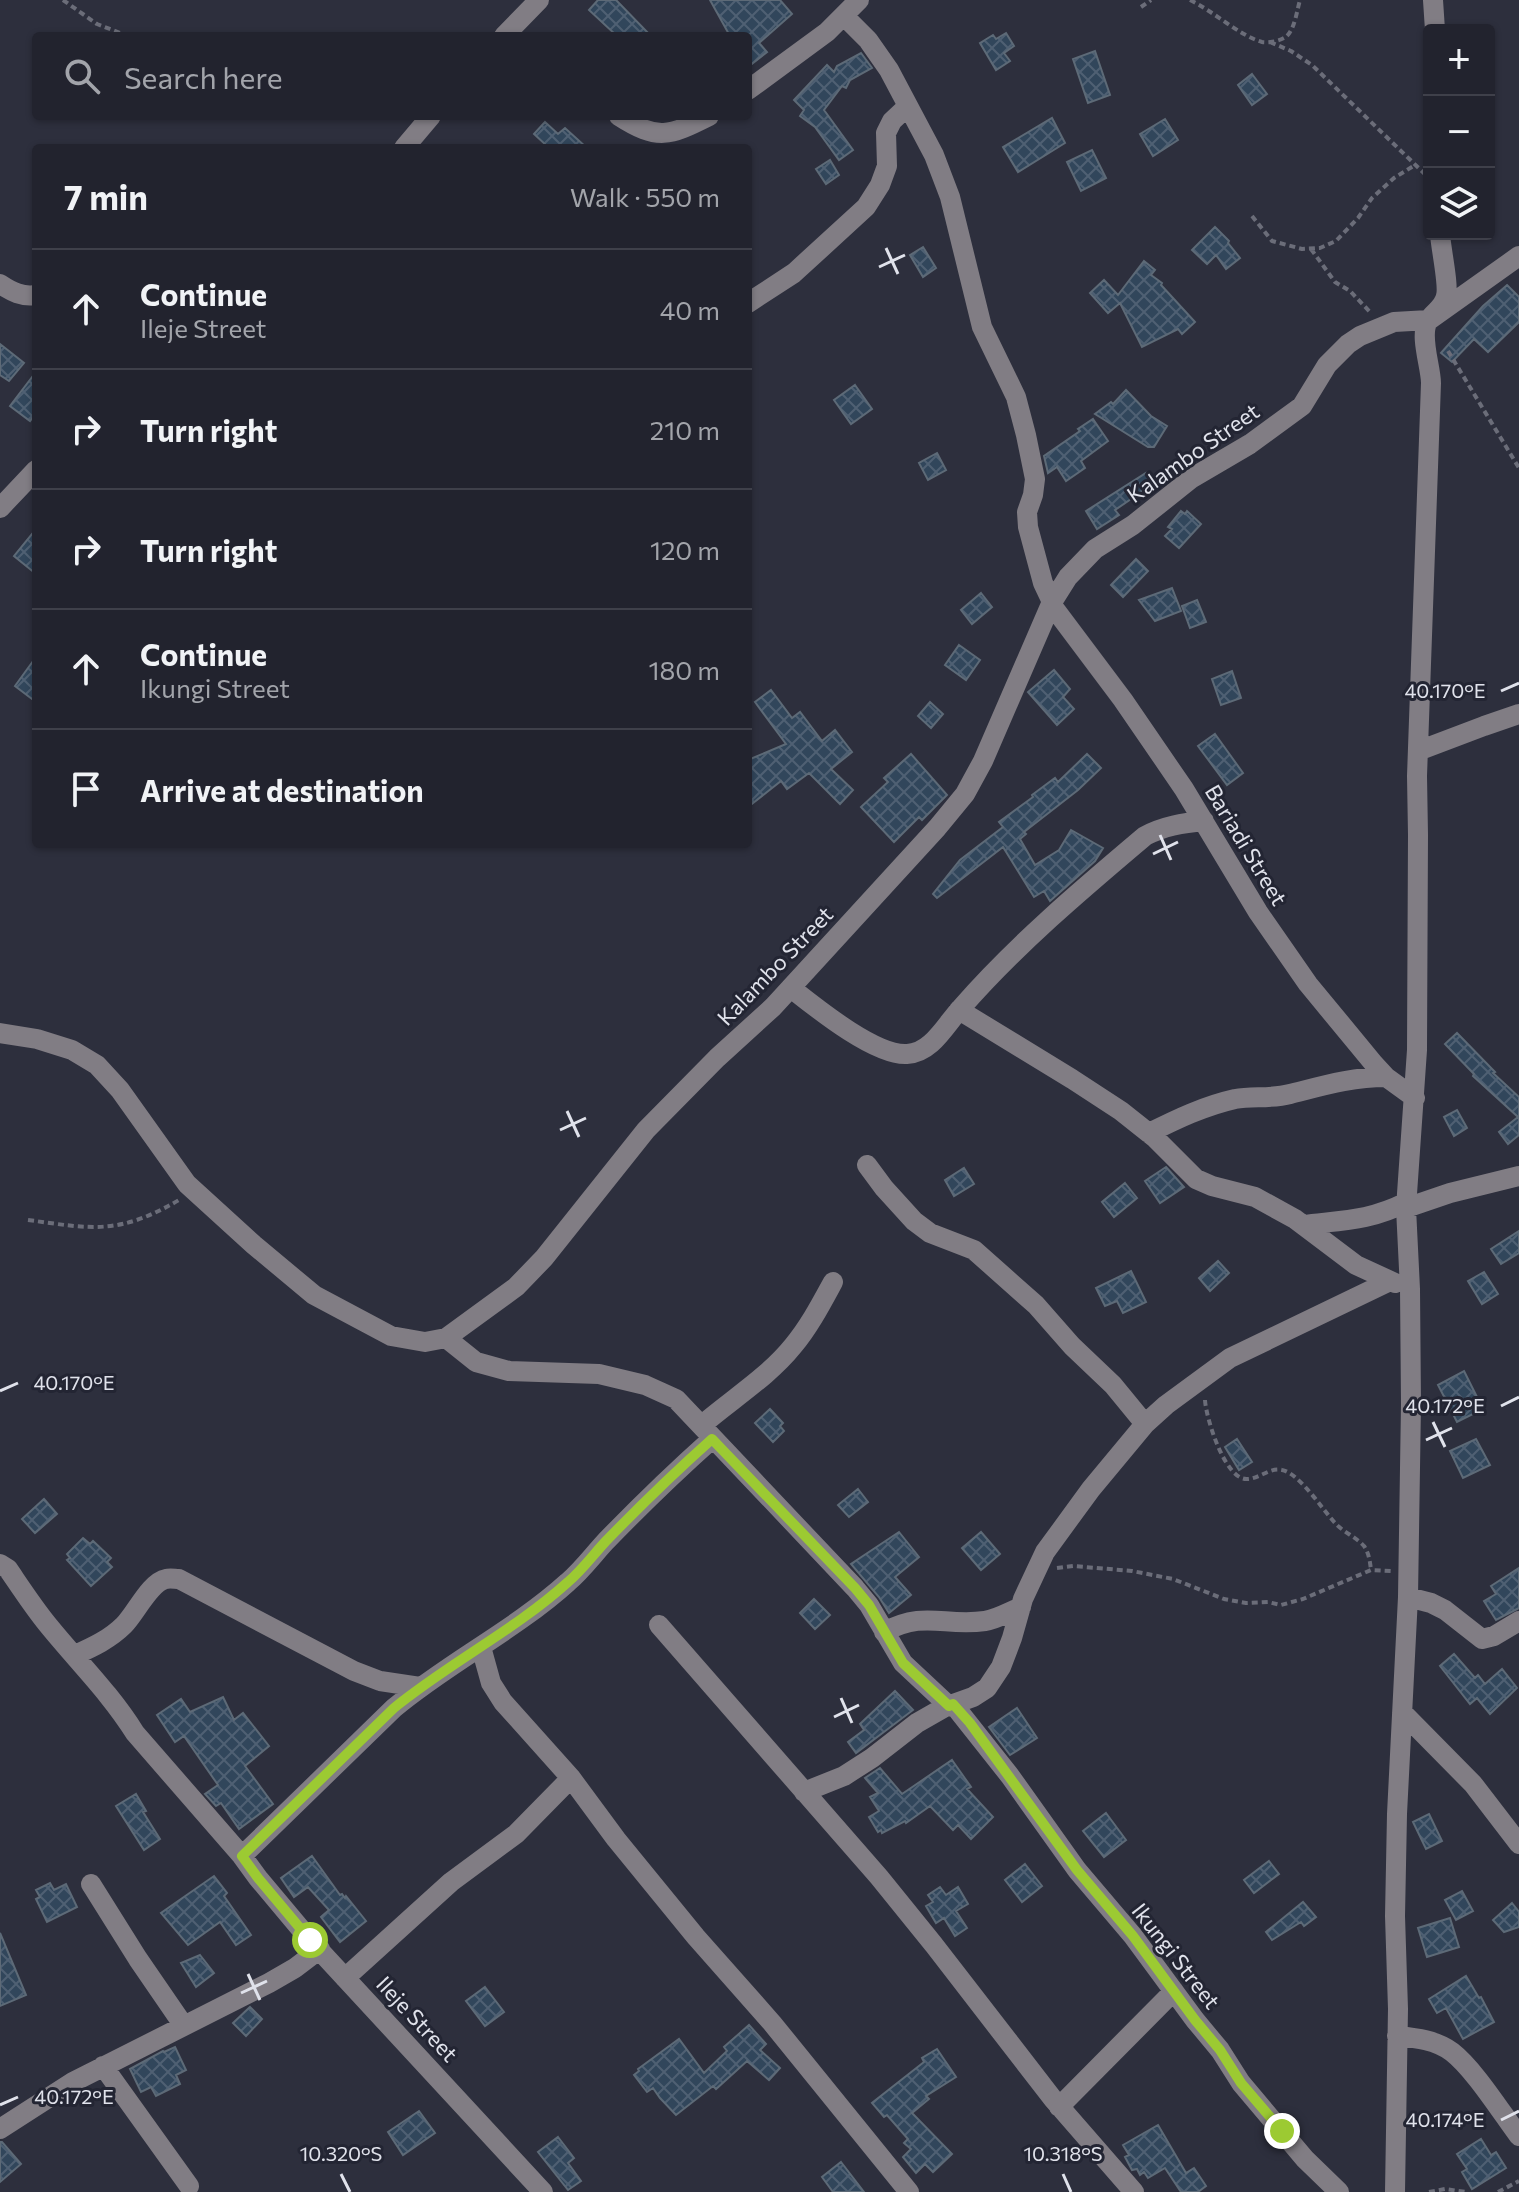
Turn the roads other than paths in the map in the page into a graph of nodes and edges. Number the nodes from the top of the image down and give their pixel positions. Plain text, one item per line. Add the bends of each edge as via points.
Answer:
1 (539, 0) edge
2 (859, 0) edge
3 (1433, 0) edge
4 (844, 16) junction
5 (1435, 24) edge
6 (508, 32) edge
7 (752, 87) edge
8 (908, 106) junction
9 (428, 120) edge
10 (625, 120) edge
11 (700, 120) edge
12 (407, 144) edge
13 (1440, 240) edge
14 (1519, 256) edge
15 (0, 284) edge
16 (32, 295) edge
17 (752, 300) edge
18 (1429, 320) junction
19 (32, 474) edge
20 (0, 508) edge
21 (1052, 603) junction
22 (1519, 714) edge
23 (1418, 751) junction
24 (1204, 821) junction
25 (791, 988) junction
26 (959, 1010) junction
27 (0, 1033) edge
28 (1386, 1077) junction
29 (1415, 1098) junction
30 (1149, 1133) junction
31 (867, 1165) dead end
32 (1519, 1176) edge
33 (1407, 1205) junction
34 (1303, 1225) junction
35 (1390, 1281) junction
36 (833, 1282) dead end
37 (1410, 1289) junction
38 (446, 1338) junction
39 (1145, 1424) junction
40 (707, 1432) junction
41 (0, 1564) edge
42 (1408, 1588) junction
43 (1021, 1607) junction
44 (1519, 1621) edge
45 (659, 1625) dead end
46 (884, 1632) junction
47 (481, 1647) junction
48 (75, 1655) junction
49 (420, 1687) junction
50 (951, 1705) junction
51 (1402, 1712) junction
52 (571, 1778) junction
53 (804, 1792) junction
54 (1519, 1844) edge
55 (242, 1856) junction
56 (91, 1884) dead end
57 (320, 1949) junction
58 (345, 1978) junction
59 (1174, 1991) junction
60 (184, 2026) junction
61 (1397, 2036) junction
62 (103, 2066) junction
63 (1059, 2107) junction
64 (0, 2129) edge
65 (1519, 2136) edge
66 (189, 2186) dead end
67 (543, 2192) edge
68 (909, 2192) edge
69 (1134, 2192) edge
70 (1339, 2192) edge
71 (1395, 2192) edge

1 - 6 street
2 - 4 street
3 - 5 street
4 - 7 street
4 - 8 street, Bariadi Street via 868,40
8 - 17 street via 886,133 887,166 866,207 794,273
8 - 21 street, Bariadi Street via 950,197 982,327 1021,412 1035,479 1028,527
9 - 12 street
10 - 11 street via 665,135
13 - 18 street via 1447,292
14 - 18 street, Kalambo Street
15 - 16 street
18 - 21 street, Kalambo Street via 1381,327 1337,353 1302,406 1095,549
18 - 23 street
19 - 20 street
21 - 24 street, Bariadi Street
21 - 25 street, Kalambo Street via 965,794
22 - 23 street
23 - 29 street
24 - 26 street via 1145,836 999,966
24 - 28 street, Bariadi Street via 1280,946
25 - 26 street via 860,1038 906,1055 938,1038
25 - 38 street, Kalambo Street via 646,1130 516,1287
26 - 30 street
27 - 38 street via 72,1050 97,1065 187,1184 314,1295 391,1336 425,1342
28 - 29 street, Bariadi Street
28 - 30 street via 1345,1079 1271,1098 1238,1099 1195,1111
29 - 33 street
30 - 34 street via 1196,1179 1255,1197
31 - 39 street via 914,1221 974,1250 1036,1305
32 - 33 street
33 - 34 street via 1370,1217
33 - 37 street
34 - 35 street via 1356,1265
35 - 37 street
35 - 39 street via 1230,1358
36 - 40 street via 794,1345
37 - 42 street
38 - 40 street, Ikungi Street via 476,1362 509,1371 599,1374 645,1385 676,1399
39 - 43 street via 1045,1552
40 - 46 street, Ikungi Street via 855,1588
40 - 47 street via 570,1581
41 - 48 street, Ileje Street
42 - 44 street via 1482,1639
42 - 51 street
43 - 46 street via 984,1621 919,1620
43 - 50 street via 992,1681 973,1697
45 - 53 street
46 - 50 street, Ikungi Street via 903,1663
47 - 49 street
47 - 52 street via 496,1693
48 - 49 street via 122,1627 164,1579 179,1579 354,1671
48 - 55 street, Ileje Street
49 - 55 street
50 - 53 street via 844,1776
50 - 59 street, Ikungi Street
51 - 54 street via 1473,1784
51 - 61 street via 1395,1902
52 - 58 street via 516,1834 451,1882
52 - 68 street
53 - 63 street via 925,1934
55 - 57 street, Ileje Street
56 - 60 street
57 - 58 street, Ileje Street
57 - 60 street via 269,1983
58 - 67 street, Ileje Street
59 - 63 street
59 - 70 street, Ikungi Street via 1241,2083
60 - 62 street
61 - 65 street via 1451,2051
61 - 71 street
62 - 64 street
62 - 66 street
63 - 69 street

